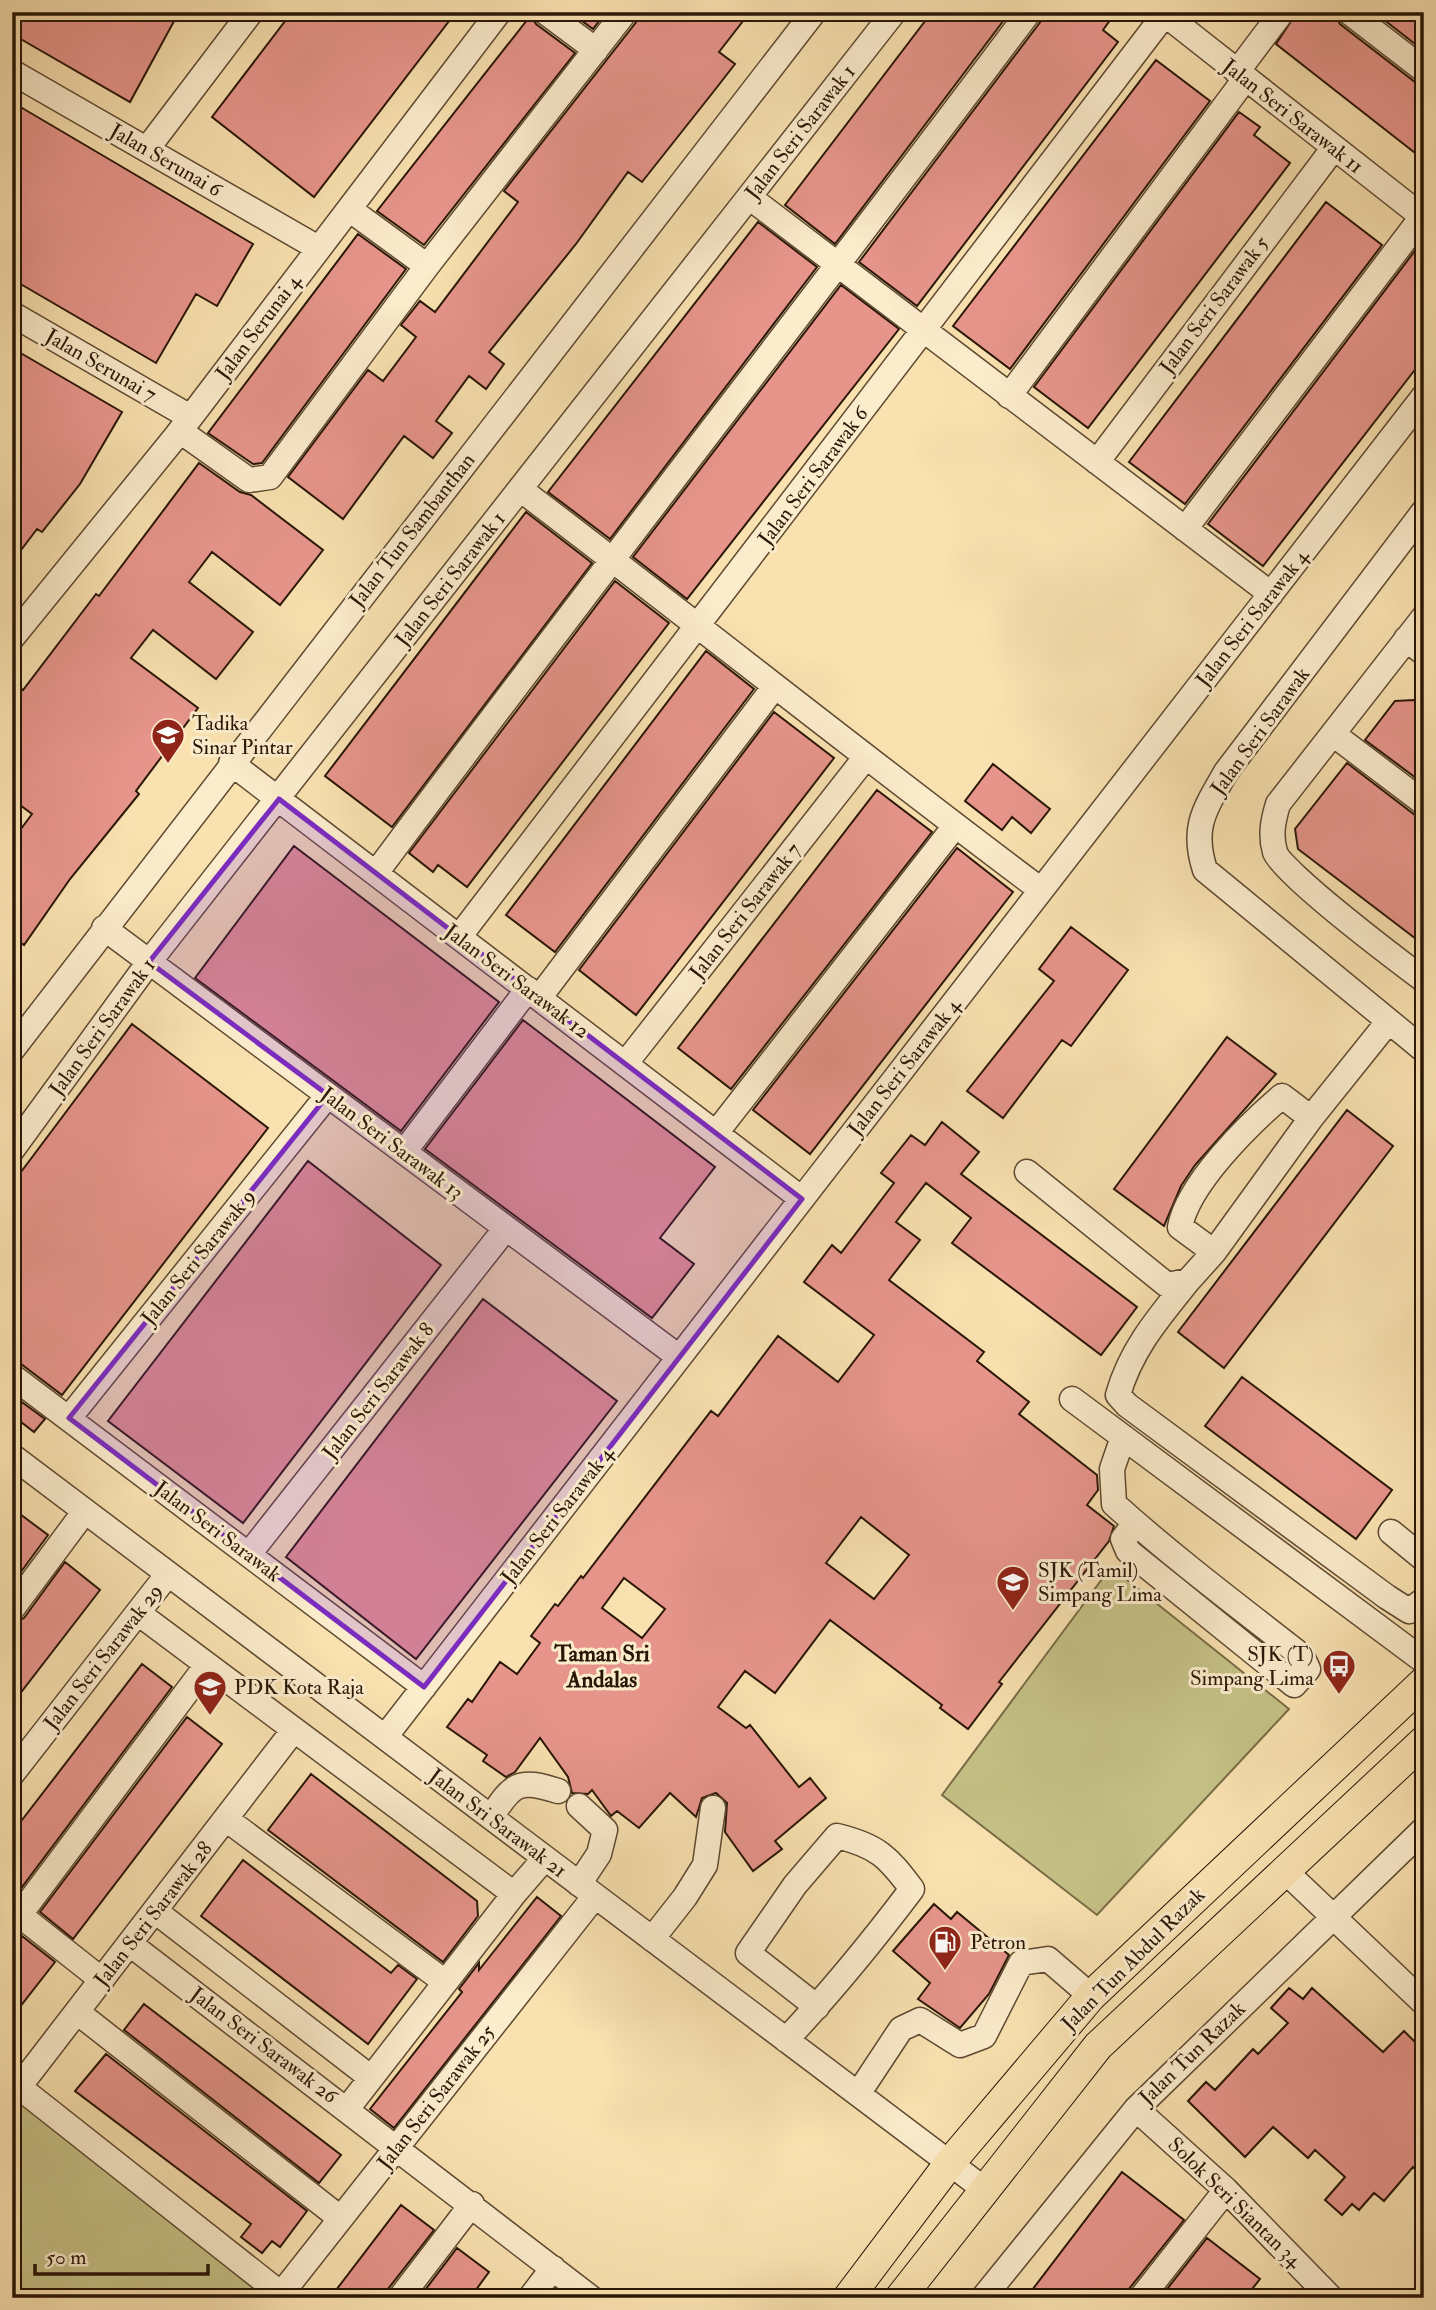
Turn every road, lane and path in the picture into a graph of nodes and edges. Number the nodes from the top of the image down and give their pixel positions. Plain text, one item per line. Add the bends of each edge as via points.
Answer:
1 (251, 12) edge
2 (499, 12) edge
3 (545, 12) edge
4 (625, 12) edge
5 (814, 12) edge
6 (894, 12) edge
7 (1029, 12) edge
8 (1282, 12) edge
9 (1349, 12) edge
10 (1164, 13) edge
11 (596, 50) junction
12 (1424, 70) edge
13 (12, 72) edge
14 (1241, 76) junction
15 (147, 149) junction
16 (1333, 149) junction
17 (749, 197) junction
18 (349, 209) junction
19 (1423, 218) edge
20 (318, 248) junction
21 (427, 266) junction
22 (838, 266) junction
23 (12, 314) edge
24 (923, 331) junction
25 (1009, 396) junction
26 (1424, 396) edge
27 (185, 424) junction
28 (1097, 462) junction
29 (520, 489) junction
30 (1424, 512) edge
31 (1185, 529) junction
32 (611, 558) junction
33 (1271, 594) junction
34 (1424, 617) edge
35 (699, 625) junction
36 (16, 627) edge
37 (1415, 646) edge
38 (775, 686) junction
39 (1333, 733) junction
40 (865, 758) junction
41 (231, 763) junction
42 (279, 799) junction
43 (1424, 803) edge
44 (955, 826) junction
45 (376, 873) junction
46 (1041, 890) junction
47 (104, 928) junction
48 (459, 937) junction
49 (149, 962) junction
50 (1424, 980) edge
51 (533, 994) junction
52 (1388, 1022) junction
53 (12, 1050) edge
54 (1424, 1050) edge
55 (625, 1064) junction
56 (328, 1095) junction
57 (1311, 1118) junction
58 (716, 1133) junction
59 (12, 1150) edge
60 (404, 1152) junction
61 (1027, 1171) dead end
62 (802, 1199) junction
63 (506, 1228) junction
64 (1214, 1252) junction
65 (1188, 1281) junction
66 (679, 1357) junction
67 (12, 1376) edge
68 (1072, 1399) dead end
69 (69, 1418) junction
70 (1123, 1437) junction
71 (12, 1456) edge
72 (85, 1511) junction
73 (1135, 1523) junction
74 (1391, 1532) dead end
75 (250, 1554) junction
76 (1424, 1559) edge
77 (168, 1574) junction
78 (1424, 1601) edge
79 (12, 1609) edge
80 (138, 1613) junction
81 (1424, 1661) edge
82 (207, 1665) junction
83 (1424, 1682) edge
84 (424, 1687) junction
85 (293, 1731) junction
86 (385, 1737) junction
87 (1424, 1741) edge
88 (12, 1774) edge
89 (558, 1791) dead end
90 (579, 1806) dead end
91 (713, 1808) dead end
92 (491, 1818) junction
93 (226, 1819) junction
94 (1424, 1829) edge
95 (545, 1858) junction
96 (1286, 1872) junction
97 (587, 1890) junction
98 (514, 1894) junction
99 (155, 1911) junction
100 (15, 1916) edge
101 (1332, 1916) junction
102 (652, 1939) junction
103 (130, 1944) junction
104 (102, 1980) junction
105 (445, 1982) junction
106 (1091, 1996) junction
107 (1424, 2003) edge
108 (817, 2007) junction
109 (77, 2012) junction
110 (786, 2040) junction
111 (370, 2077) junction
112 (16, 2092) edge
113 (858, 2094) junction
114 (347, 2109) junction
115 (1136, 2109) junction
116 (397, 2147) junction
117 (949, 2164) junction
118 (984, 2189) junction
119 (1226, 2190) junction
120 (472, 2204) junction
121 (340, 2218) junction
122 (553, 2268) junction
123 (1318, 2293) edge
124 (279, 2296) edge
125 (400, 2298) edge
126 (530, 2298) edge
127 (591, 2298) edge
128 (848, 2298) edge
129 (900, 2298) edge
130 (983, 2298) edge
131 (1141, 2298) edge

1 - 15 street
2 - 18 street, Jalan Serunai 4
3 - 11 street
4 - 11 street, Jalan Serunai 7
5 - 41 street, Jalan Tun Sambanthan
6 - 17 street, Jalan Seri Sarawak 1
7 - 22 street
8 - 14 street
9 - 12 street
10 - 14 street, Jalan Seri Sarawak 11
10 - 24 street, Jalan Seri Sarawak 6
11 - 21 street, Jalan Serunai 7
13 - 15 street, Jalan Serunai 6
14 - 16 street, Jalan Seri Sarawak 11
14 - 25 street
15 - 20 street, Jalan Serunai 6
16 - 19 street, Jalan Seri Sarawak 11
16 - 28 street, Jalan Seri Sarawak 5
17 - 22 street
17 - 29 street, Jalan Seri Sarawak 1
18 - 20 street, Jalan Serunai 4
18 - 21 street
19 - 31 street
20 - 27 street, Jalan Serunai 4
21 - 27 street, Jalan Serunai 7 via 270,477 249,480
22 - 24 street
22 - 32 street
23 - 27 street, Jalan Serunai 7
24 - 25 street
24 - 35 street, Jalan Seri Sarawak 6
25 - 28 street
26 - 33 street, Jalan Seri Sarawak 4
27 - 36 street, Jalan Serunai 4
28 - 31 street
29 - 32 street
29 - 42 street, Jalan Seri Sarawak 1
30 - 52 street, Jalan Seri Sarawak via 1226,772 1201,816 1197,846 1205,870
31 - 33 street
32 - 35 street
32 - 45 street
33 - 46 street, Jalan Seri Sarawak 4
34 - 37 street
35 - 38 street
35 - 48 street, Jalan Seri Sarawak 6
37 - 39 street
38 - 40 street
38 - 51 street
39 - 43 street
39 - 50 street via 1278,804 1271,828 1275,856 1342,917
40 - 44 street
40 - 55 street, Jalan Seri Sarawak 7
41 - 42 street, Jalan Seri Sarawak 12
41 - 47 street, Jalan Tun Sambanthan
42 - 45 street, Jalan Seri Sarawak 12
42 - 49 street, Jalan Seri Sarawak 1
44 - 46 street
44 - 58 street
45 - 48 street, Jalan Seri Sarawak 12
46 - 62 street, Jalan Seri Sarawak 4
47 - 49 street, Jalan Seri Sarawak 13
47 - 53 street, Jalan Tun Sambanthan
48 - 51 street, Jalan Seri Sarawak 12
49 - 56 street, Jalan Seri Sarawak 13
49 - 59 street, Jalan Seri Sarawak 1
51 - 55 street, Jalan Seri Sarawak 12
51 - 60 street
52 - 54 street, Jalan Seri Sarawak
52 - 57 street
55 - 58 street, Jalan Seri Sarawak 12
56 - 60 street, Jalan Seri Sarawak 13
56 - 69 street, Jalan Seri Sarawak 9
57 - 64 street
57 - 64 street via 1282,1096 1247,1127 1212,1170 1183,1213 1180,1227
58 - 62 street, Jalan Seri Sarawak 12
60 - 63 street, Jalan Seri Sarawak 13
61 - 65 street via 1167,1285
62 - 66 street, Jalan Seri Sarawak 4
63 - 66 street, Jalan Seri Sarawak 13
63 - 75 street, Jalan Seri Sarawak 8
64 - 65 street
65 - 78 street via 1139,1344 1126,1366 1118,1395 1387,1597 1409,1611
66 - 84 street, Jalan Seri Sarawak 4
67 - 69 street, Jalan Seri Sarawak
68 - 70 street
69 - 75 street, Jalan Seri Sarawak
70 - 73 street via 1112,1469 1114,1504
70 - 81 street
71 - 72 street, Jalan Sri Sarawak 21
72 - 77 street, Jalan Sri Sarawak 21
72 - 79 street
73 - 73 street via 1302,1656 1307,1669 1303,1676 1294,1685 1128,1551 1123,1539
74 - 76 street
75 - 84 street, Jalan Seri Sarawak
77 - 80 street, Jalan Seri Sarawak 29
77 - 86 street, Jalan Sri Sarawak 21
80 - 82 street
80 - 88 street, Jalan Seri Sarawak 29
82 - 85 street
82 - 100 street
83 - 106 main road, Jalan Tun Abdul Razak
84 - 86 street, Jalan Seri Sarawak 4
85 - 93 street, Jalan Seri Sarawak 28
85 - 98 street
86 - 92 street, Jalan Sri Sarawak 21
87 - 96 main road, Jalan Tun Abdul Razak
89 - 92 street via 532,1783 509,1791
90 - 97 street, Jalan Seri Sarawak 25 via 605,1830
91 - 102 street via 705,1865
92 - 95 street, Jalan Sri Sarawak 21
93 - 99 street, Jalan Seri Sarawak 28
93 - 105 street
94 - 101 street, Jalan Tun Razak
95 - 97 street, Jalan Sri Sarawak 21
95 - 98 street
96 - 101 street
96 - 118 main road, Jalan Tun Abdul Razak via 1098,2046
97 - 102 street, Jalan Sri Sarawak 21
97 - 116 street, Jalan Seri Sarawak 25
98 - 105 street
99 - 103 street, Jalan Seri Sarawak 28
99 - 111 street
100 - 104 street
101 - 107 street
101 - 115 street, Jalan Tun Razak
102 - 110 street, Jalan Sri Sarawak 21
103 - 104 street, Jalan Seri Sarawak 28
103 - 114 street, Jalan Seri Sarawak 26
104 - 109 street, Jalan Seri Sarawak 28
105 - 111 street
106 - 113 street via 1048,1959 1021,1963 984,2036 960,2045 920,2020 901,2029
106 - 117 main road, Jalan Tun Abdul Razak
108 - 108 street via 849,1973 912,1889 887,1856 864,1842 837,1836 795,1885 748,1953
108 - 110 street
109 - 112 street, Jalan Seri Sarawak 28
109 - 121 street
110 - 113 street, Jalan Sri Sarawak 21
111 - 114 street
112 - 124 street
113 - 117 street, Jalan Sri Sarawak 21
114 - 116 street, Jalan Seri Sarawak 26
115 - 119 street, Solok Seri Siantan 34
115 - 130 street, Jalan Tun Razak
116 - 120 street, Jalan Seri Sarawak 26
116 - 121 street, Jalan Seri Sarawak 25
117 - 118 street, Jalan Sri Sarawak 21
117 - 128 main road, Jalan Tun Abdul Razak
118 - 129 main road, Jalan Tun Abdul Razak
119 - 123 street, Solok Seri Siantan 34
119 - 131 street
120 - 122 street, Jalan Seri Sarawak 26
120 - 125 street
121 - 124 street, Jalan Seri Sarawak 25
122 - 126 street
122 - 127 street, Jalan Seri Sarawak 26

